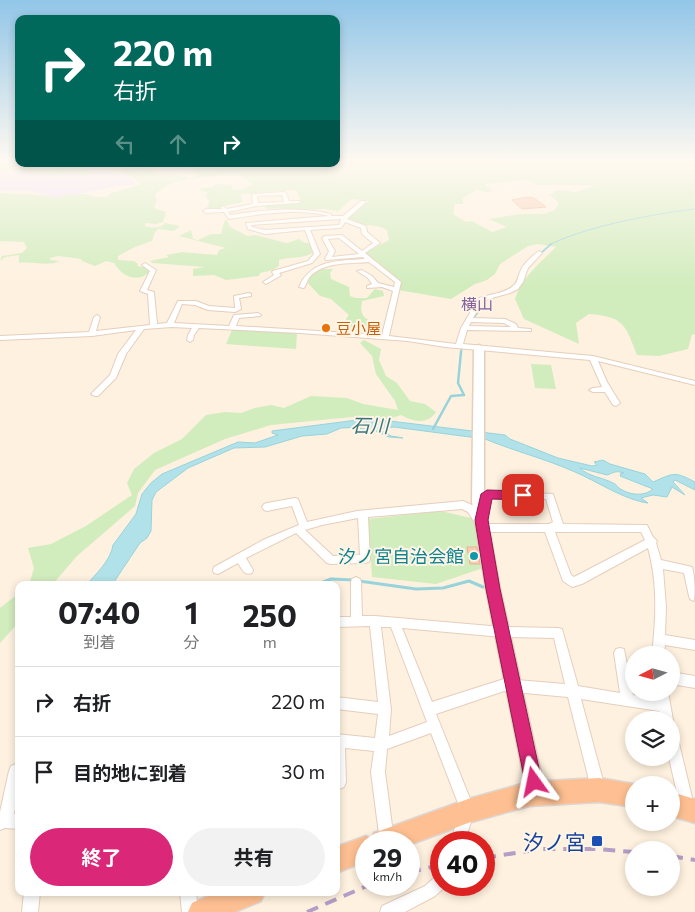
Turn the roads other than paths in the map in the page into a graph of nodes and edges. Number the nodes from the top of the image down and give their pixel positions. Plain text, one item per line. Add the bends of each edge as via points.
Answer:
1 (271, 204) edge
2 (361, 204) edge
3 (256, 205) joint
4 (224, 209) junction
5 (206, 211) dead end
6 (243, 215) junction
7 (334, 217) junction
8 (344, 219) junction
9 (248, 224) junction
10 (340, 226) junction
11 (307, 229) junction
12 (340, 236) junction
13 (539, 253) dead end
14 (362, 254) junction
15 (370, 260) junction
16 (340, 264) junction
17 (145, 265) dead end
18 (347, 271) dead end
19 (360, 271) dead end
20 (266, 282) dead end
21 (376, 284) junction
22 (302, 287) dead end
23 (369, 287) dead end
24 (395, 290) junction
25 (250, 295) dead end
26 (258, 315) dead end
27 (97, 317) dead end
28 (468, 320) junction
29 (170, 325) junction
30 (154, 326) junction
31 (197, 326) junction
32 (142, 327) junction
33 (232, 328) junction
34 (464, 328) junction
35 (515, 329) junction
36 (529, 330) dead end
37 (92, 334) junction
38 (0, 338) edge
39 (385, 338) junction
40 (190, 340) dead end
41 (460, 346) junction
42 (479, 348) junction
43 (593, 358) junction
44 (695, 383) edge
45 (607, 389) junction
46 (592, 390) dead end
47 (95, 394) dead end
48 (616, 403) dead end
49 (267, 507) dead end
50 (364, 514) junction
51 (482, 524) junction
52 (301, 528) junction
53 (550, 528) junction
54 (652, 541) junction
55 (240, 557) junction
56 (656, 563) junction
57 (218, 570) dead end
58 (248, 570) dead end
59 (356, 582) dead end
60 (689, 590) dead end
61 (357, 621) junction
62 (340, 622) edge
63 (375, 622) junction
64 (395, 624) junction
65 (502, 632) junction
66 (660, 639) junction
67 (695, 645) edge
68 (659, 646) edge
69 (620, 653) dead end
70 (680, 680) edge
71 (695, 682) edge
72 (625, 683) edge
73 (513, 685) junction
74 (572, 691) junction
75 (625, 700) edge
76 (628, 701) edge
77 (663, 701) edge
78 (340, 703) edge
79 (664, 706) junction
80 (385, 709) junction
81 (428, 710) junction
82 (665, 711) edge
83 (434, 726) junction
84 (340, 741) edge
85 (381, 745) junction
86 (676, 766) edge
87 (15, 777) edge
88 (599, 790) junction
89 (536, 792) junction
90 (625, 794) edge
91 (684, 808) edge
92 (468, 811) junction
93 (8, 822) edge
94 (379, 831) edge
95 (414, 831) edge
96 (461, 831) edge
97 (355, 853) edge
98 (340, 859) edge
99 (430, 892) edge
100 (32, 896) edge
101 (188, 896) edge
102 (242, 896) edge
103 (30, 912) edge
104 (190, 912) edge
105 (201, 912) edge
106 (388, 912) edge

1 - 3 street
2 - 8 street
3 - 4 street
4 - 5 street
4 - 6 street via 229,217
6 - 7 street via 311,212
6 - 9 street
7 - 8 street
7 - 9 street
8 - 10 street
8 - 14 street via 364,227 364,233 377,243
9 - 11 street via 250,228 265,232
10 - 11 street
10 - 12 street
11 - 20 street via 317,254 310,262 275,272 278,275
12 - 14 street
12 - 14 street via 325,238 332,251 328,259
13 - 28 street via 525,267 515,288 477,300
14 - 15 street
15 - 16 street
15 - 24 street via 396,279
16 - 18 street
16 - 22 street via 313,270 307,274
17 - 30 street via 153,270 144,292 151,292
19 - 21 street
21 - 23 street
21 - 24 street
24 - 39 street
25 - 29 street via 236,297 238,309 235,310 180,302
26 - 33 street via 236,316
27 - 37 street
28 - 34 street
28 - 35 street via 506,321
29 - 30 street
29 - 31 street
30 - 32 street
31 - 33 street
31 - 40 street
32 - 37 street
32 - 47 street via 122,354 113,376
33 - 39 street
34 - 35 street
34 - 41 street
35 - 36 street
37 - 38 street
39 - 41 street
41 - 42 street
42 - 43 street
42 - 51 street via 477,483
43 - 44 street
43 - 45 street
45 - 46 street
45 - 48 street
49 - 52 street via 294,502
50 - 51 street via 463,505 472,509
50 - 52 street
50 - 52 street via 365,559 330,560
51 - 53 street
51 - 53 street via 487,494 550,496 558,524
51 - 65 street
52 - 55 street
53 - 54 street via 644,528
53 - 54 street via 566,578 572,582
54 - 56 street
55 - 57 street
55 - 58 street
56 - 60 street via 688,570
56 - 66 street via 661,610
59 - 61 street
61 - 62 street
61 - 63 street
63 - 64 street
63 - 80 street
64 - 65 street
64 - 81 street
65 - 73 street
65 - 74 street via 558,633
66 - 67 street
66 - 68 street
69 - 72 street
70 - 71 street
73 - 74 street
73 - 81 street via 504,685
73 - 89 street
74 - 75 street
74 - 88 street
76 - 79 street
77 - 79 street
78 - 80 street
79 - 82 street
80 - 85 street
81 - 83 street
83 - 85 street
83 - 92 street
84 - 85 street
85 - 94 street
86 - 91 street
87 - 93 street
88 - 89 highway
88 - 90 highway
89 - 92 highway
92 - 95 highway
92 - 96 street
97 - 98 highway
99 - 106 street
100 - 103 street
101 - 104 street
102 - 105 highway

